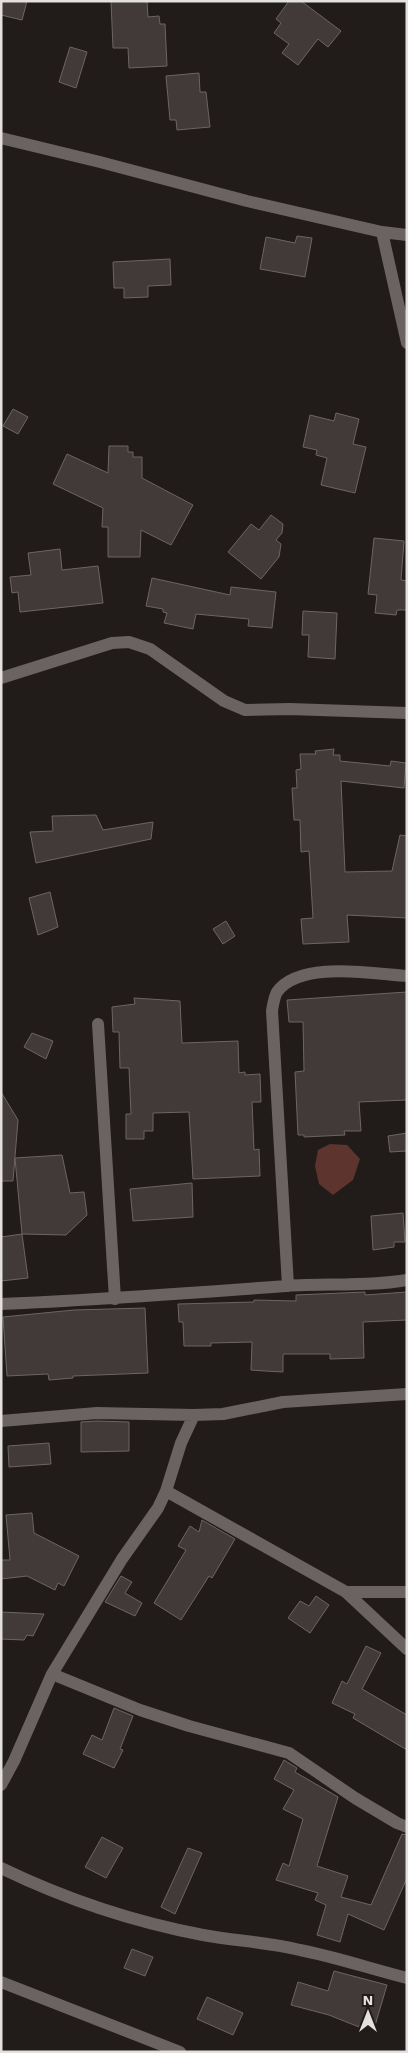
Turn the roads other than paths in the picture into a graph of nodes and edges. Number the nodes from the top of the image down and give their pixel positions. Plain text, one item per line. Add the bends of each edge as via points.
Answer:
1 (1, 138) edge
2 (382, 232) junction
3 (407, 235) edge
4 (407, 343) edge
5 (1, 678) edge
6 (407, 713) edge
7 (407, 976) edge
8 (98, 1024) dead end
9 (407, 1280) edge
10 (288, 1286) junction
11 (115, 1299) junction
12 (1, 1304) edge
13 (407, 1394) edge
14 (194, 1416) junction
15 (1, 1421) edge
16 (166, 1491) junction
17 (346, 1592) junction
18 (407, 1592) edge
19 (407, 1649) edge
20 (52, 1674) junction
21 (1, 1785) edge
22 (407, 1826) edge
23 (1, 1868) edge
24 (407, 1978) edge
25 (1, 1982) edge
26 (180, 2052) edge

1 - 2 street
2 - 3 street
2 - 4 street
5 - 6 street via 112,643 129,642 150,649 224,701 245,710
7 - 10 street via 338,971 298,976 276,993 272,1011
8 - 11 street
9 - 10 street
10 - 11 street
11 - 12 street
13 - 14 street via 311,1399
14 - 15 street via 97,1413
14 - 16 street via 181,1443
16 - 17 street
16 - 20 street
17 - 18 street
17 - 19 street
20 - 21 street
20 - 22 street via 188,1726 289,1752 355,1798
23 - 24 street via 88,1904 162,1926 298,1949
25 - 26 street

